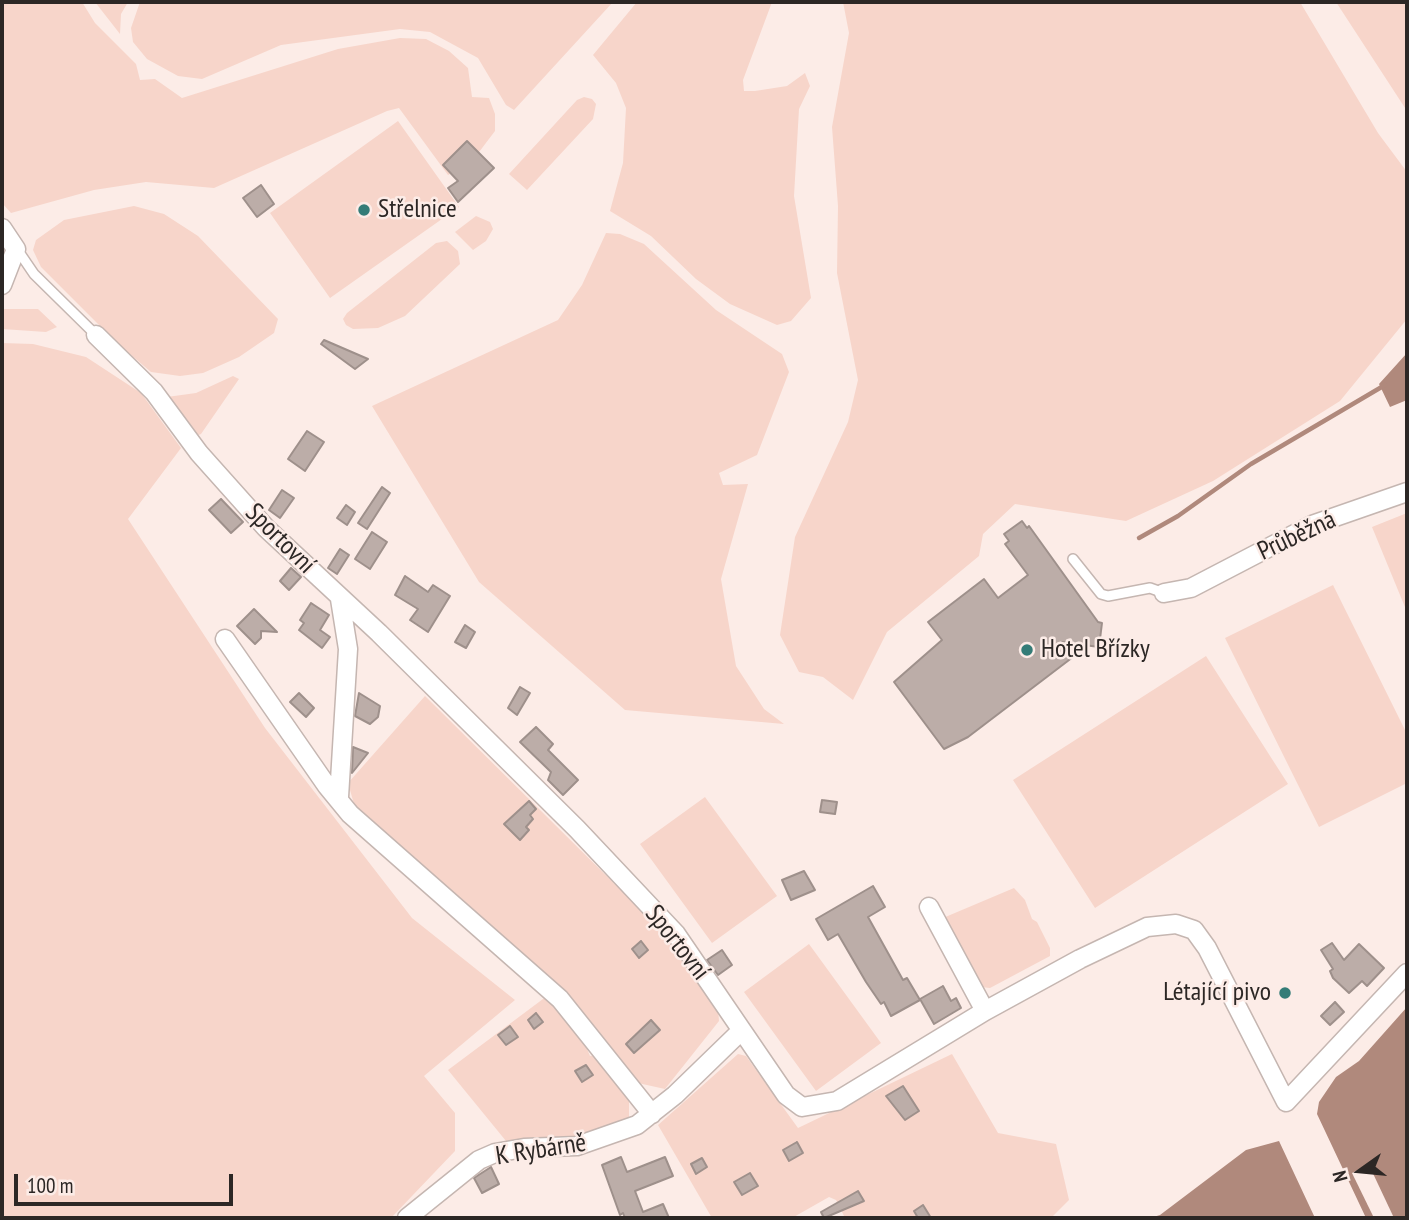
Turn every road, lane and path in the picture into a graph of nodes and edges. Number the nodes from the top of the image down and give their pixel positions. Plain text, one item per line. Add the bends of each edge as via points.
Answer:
1 (2, 228) edge
2 (16, 249) junction
3 (2, 285) edge
4 (96, 335) joint
5 (1407, 492) edge
6 (1073, 559) dead end
7 (1164, 593) joint
8 (340, 599) junction
9 (225, 639) dead end
10 (338, 797) junction
11 (929, 907) dead end
12 (1407, 973) edge
13 (985, 1011) junction
14 (741, 1031) junction
15 (652, 1114) junction
16 (407, 1218) edge

1 - 2 street
2 - 3 street
2 - 4 lane via 34,274
4 - 8 street, Sportovní via 155,392 199,453 266,528
5 - 7 street, Průběžná via 1312,526 1191,588
6 - 7 lane via 1101,594 1150,588
8 - 10 street via 348,649
8 - 14 street, Sportovní via 577,828 676,934
9 - 10 street
10 - 15 street via 350,814 559,999
11 - 13 street
12 - 13 street, Sportovní via 1286,1102 1208,947 1194,930 1176,923 1147,927 1120,939
13 - 14 street, Sportovní via 837,1101 810,1108 786,1095
14 - 15 street, K Rybárně
15 - 16 street, K Rybárně via 596,1142 505,1150 479,1160

